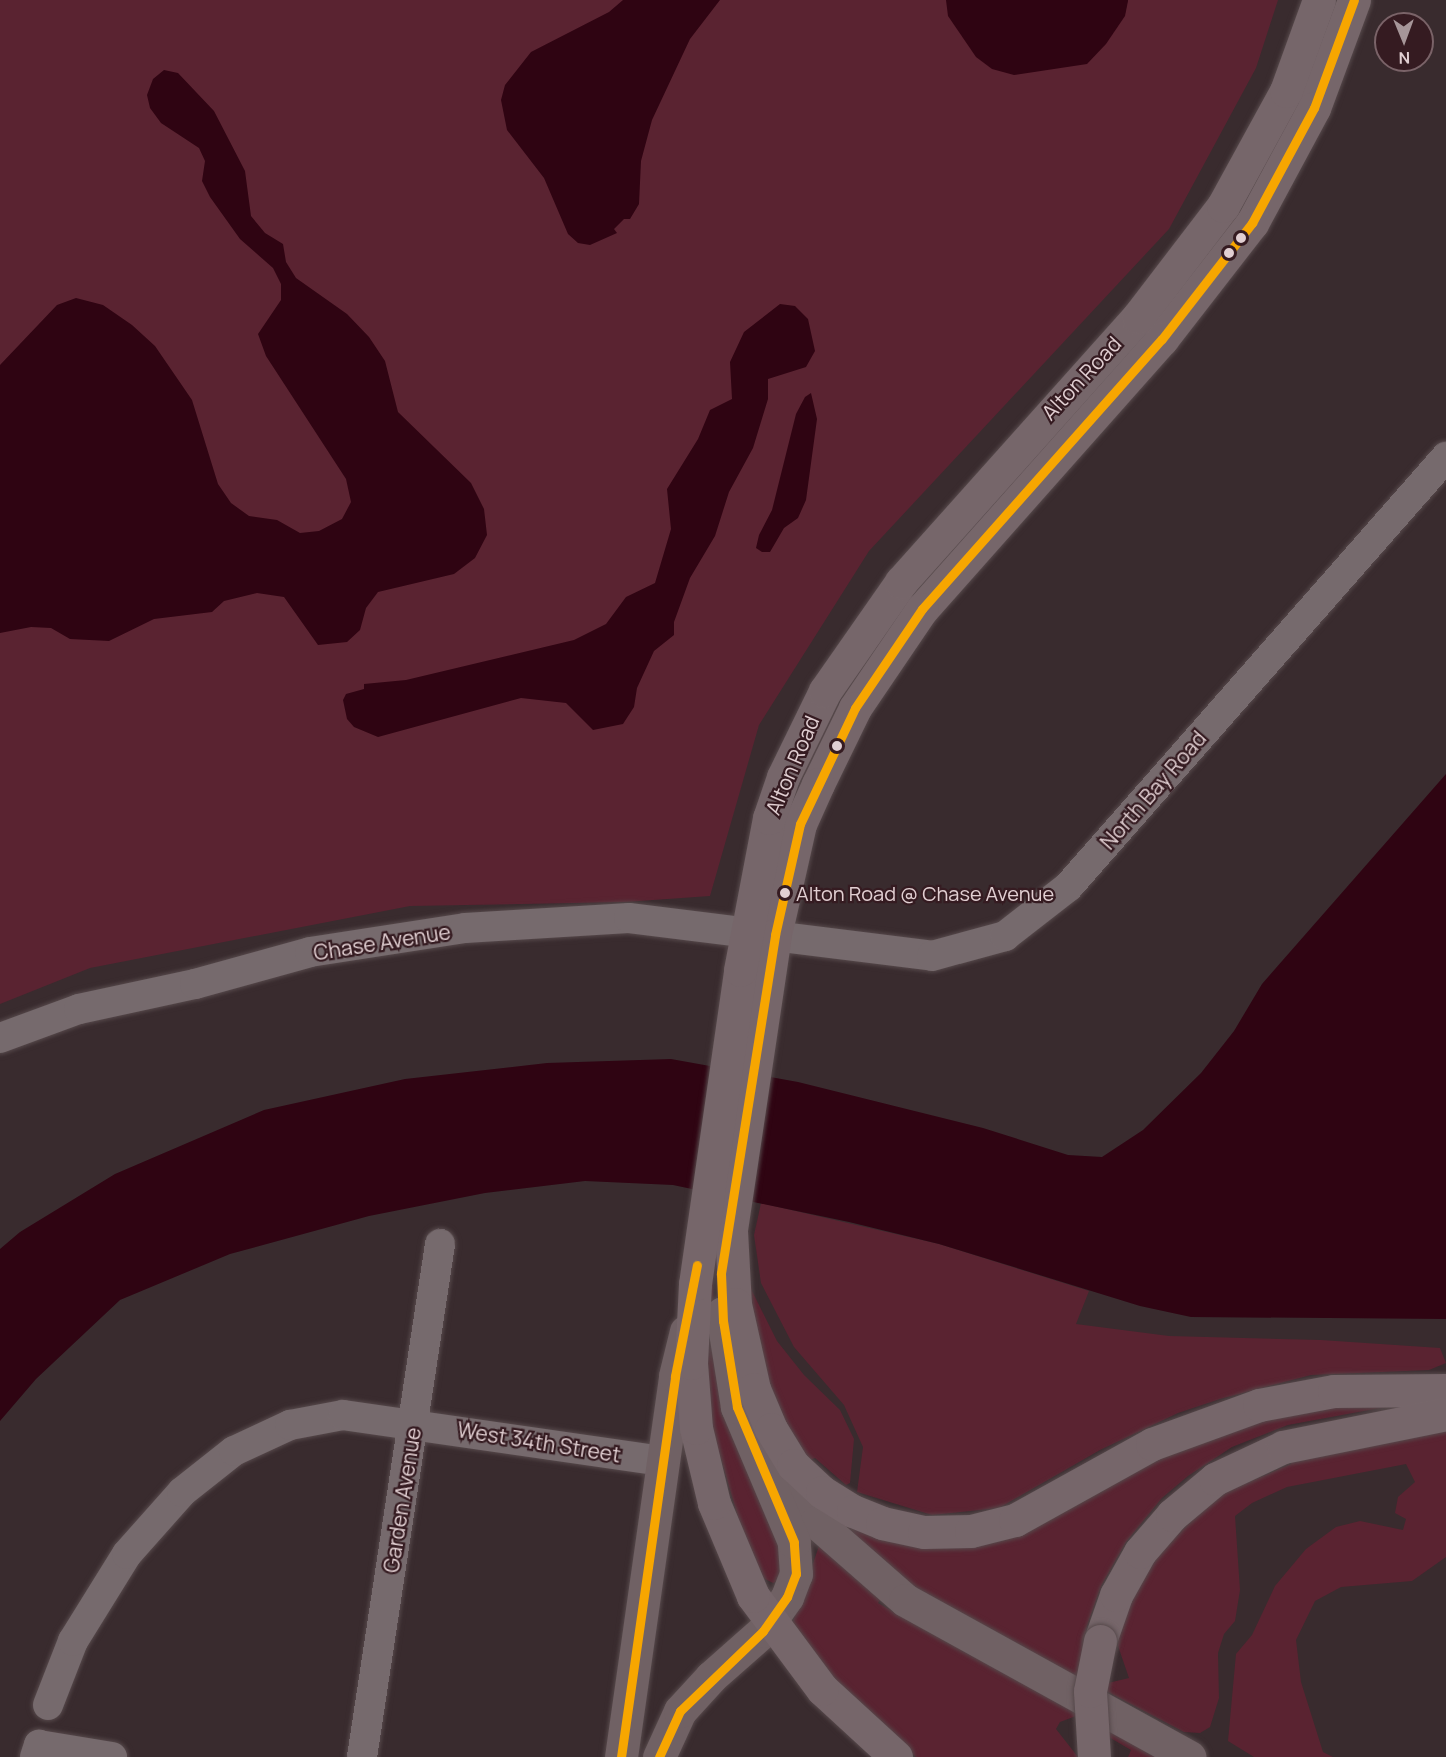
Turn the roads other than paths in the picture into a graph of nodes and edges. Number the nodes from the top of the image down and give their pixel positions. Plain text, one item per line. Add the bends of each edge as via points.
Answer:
1 (1319, 0) edge
2 (1354, 0) edge
3 (1446, 457) edge
4 (761, 933) junction
5 (0, 1038) edge
6 (717, 1229) junction
7 (440, 1244) dead end
8 (693, 1300) junction
9 (729, 1354) junction
10 (1446, 1390) edge
11 (1446, 1414) edge
12 (414, 1423) junction
13 (664, 1461) junction
14 (770, 1623) junction
15 (48, 1705) dead end
16 (37, 1751) edge
17 (112, 1757) edge
18 (362, 1757) edge
19 (621, 1757) edge
20 (659, 1757) edge
21 (896, 1757) edge
22 (1094, 1757) edge
23 (1190, 1757) edge

1 - 4 highway, Alton Road via 1286,91 1223,206 1138,317 901,582 825,691 783,777 769,818
2 - 4 highway, Alton Road via 1314,108 1252,223 1162,339 922,609 855,708 800,824
3 - 4 street, North Bay Road via 1068,887 1005,936 932,956
4 - 5 street, Chase Avenue via 629,918 465,928 310,952 195,984 79,1009
4 - 6 highway, Alton Road
6 - 8 highway, Alton Road
6 - 9 main road, Alton Road
6 - 10 highway via 741,1344 759,1402 778,1443 822,1492 861,1514 910,1530 954,1534 1015,1520 1152,1444 1259,1405 1334,1391
7 - 12 street, Garden Avenue
8 - 13 main road, Alton Road via 675,1376
8 - 14 highway via 691,1378 702,1457 735,1559
9 - 14 main road, Alton Road via 740,1417 796,1549 794,1581
9 - 23 main road via 748,1406 783,1474 816,1522 856,1561 937,1620
11 - 22 highway, bridge via 1283,1447 1215,1479 1172,1515 1140,1552 1116,1595 1100,1641 1090,1691
12 - 13 street, West 34th Street
12 - 15 street, West 34th Street via 343,1415 290,1425 234,1451 182,1492 127,1554 73,1641
12 - 18 street, Garden Avenue
13 - 19 main road, Alton Road
14 - 20 main road, Alton Road via 693,1694 680,1711
14 - 21 highway via 833,1702
16 - 17 street

